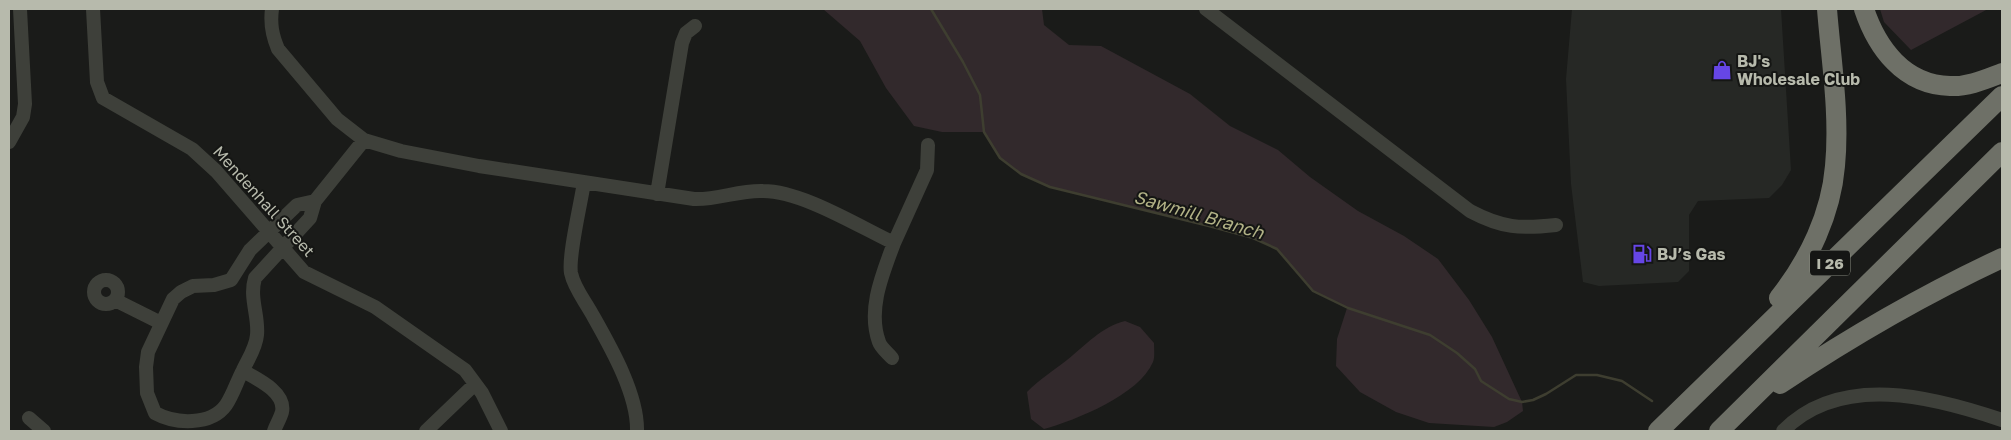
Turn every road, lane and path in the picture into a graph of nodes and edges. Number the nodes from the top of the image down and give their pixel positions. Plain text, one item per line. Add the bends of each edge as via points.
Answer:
1 (20, 9) edge
2 (93, 9) edge
3 (272, 9) edge
4 (1206, 9) edge
5 (1826, 9) edge
6 (1864, 9) edge
7 (696, 26) dead end
8 (2002, 73) edge
9 (2002, 96) edge
10 (364, 140) junction
11 (9, 142) edge
12 (928, 145) dead end
13 (2002, 152) edge
14 (584, 182) junction
15 (657, 194) junction
16 (315, 201) junction
17 (1556, 225) dead end
18 (270, 233) junction
19 (894, 243) junction
20 (282, 247) junction
21 (2002, 258) edge
22 (115, 300) dead end
23 (161, 323) junction
24 (1737, 353) junction
25 (892, 358) dead end
26 (242, 371) junction
27 (475, 384) junction
28 (1741, 410) junction
29 (29, 418) dead end
30 (170, 420) junction
31 (2002, 420) edge
32 (44, 431) edge
33 (161, 431) edge
34 (274, 431) edge
35 (426, 431) edge
36 (501, 431) edge
37 (637, 431) edge
38 (1658, 431) edge
39 (1719, 431) edge
40 (1783, 431) edge

1 - 11 street via 26,104 23,117
2 - 18 street, Mendenhall Street via 97,82 103,98 192,149 216,171
3 - 10 street via 272,36 278,49 337,119
4 - 17 street via 1470,211 1509,227 1526,229
5 - 24 highway via 1835,119 1835,166 1826,209 1814,242 1795,278
6 - 8 highway via 1871,31 1887,55 1904,72 1950,86 1970,84
7 - 15 street via 686,33 682,43
9 - 24 highway, I 26
10 - 14 street via 479,166
10 - 16 street
12 - 19 street via 927,170
13 - 28 highway, I 26
14 - 15 street
14 - 37 street via 571,260 572,275 632,398
15 - 19 street via 705,200 748,191 777,192 795,197
16 - 18 street via 297,205
16 - 20 street via 310,218
18 - 20 street, Mendenhall Street
18 - 23 street via 250,250 231,280 193,286 181,292 173,299
19 - 25 street via 879,284 875,312 880,344
20 - 26 street via 255,278 252,288 258,333
20 - 27 street, Mendenhall Street via 304,272 375,307 403,325 465,370
21 - 28 highway via 1870,327
22 - 23 street
23 - 30 street via 148,352 147,393 155,413
24 - 38 highway, I 26
26 - 30 street via 225,406 216,414 204,419
26 - 34 street via 266,385 281,400 282,411
27 - 35 street
27 - 36 street, Mendenhall Street
28 - 39 highway, I 26
29 - 32 street
30 - 33 street
31 - 40 street via 1926,399 1884,393 1850,397 1819,408

